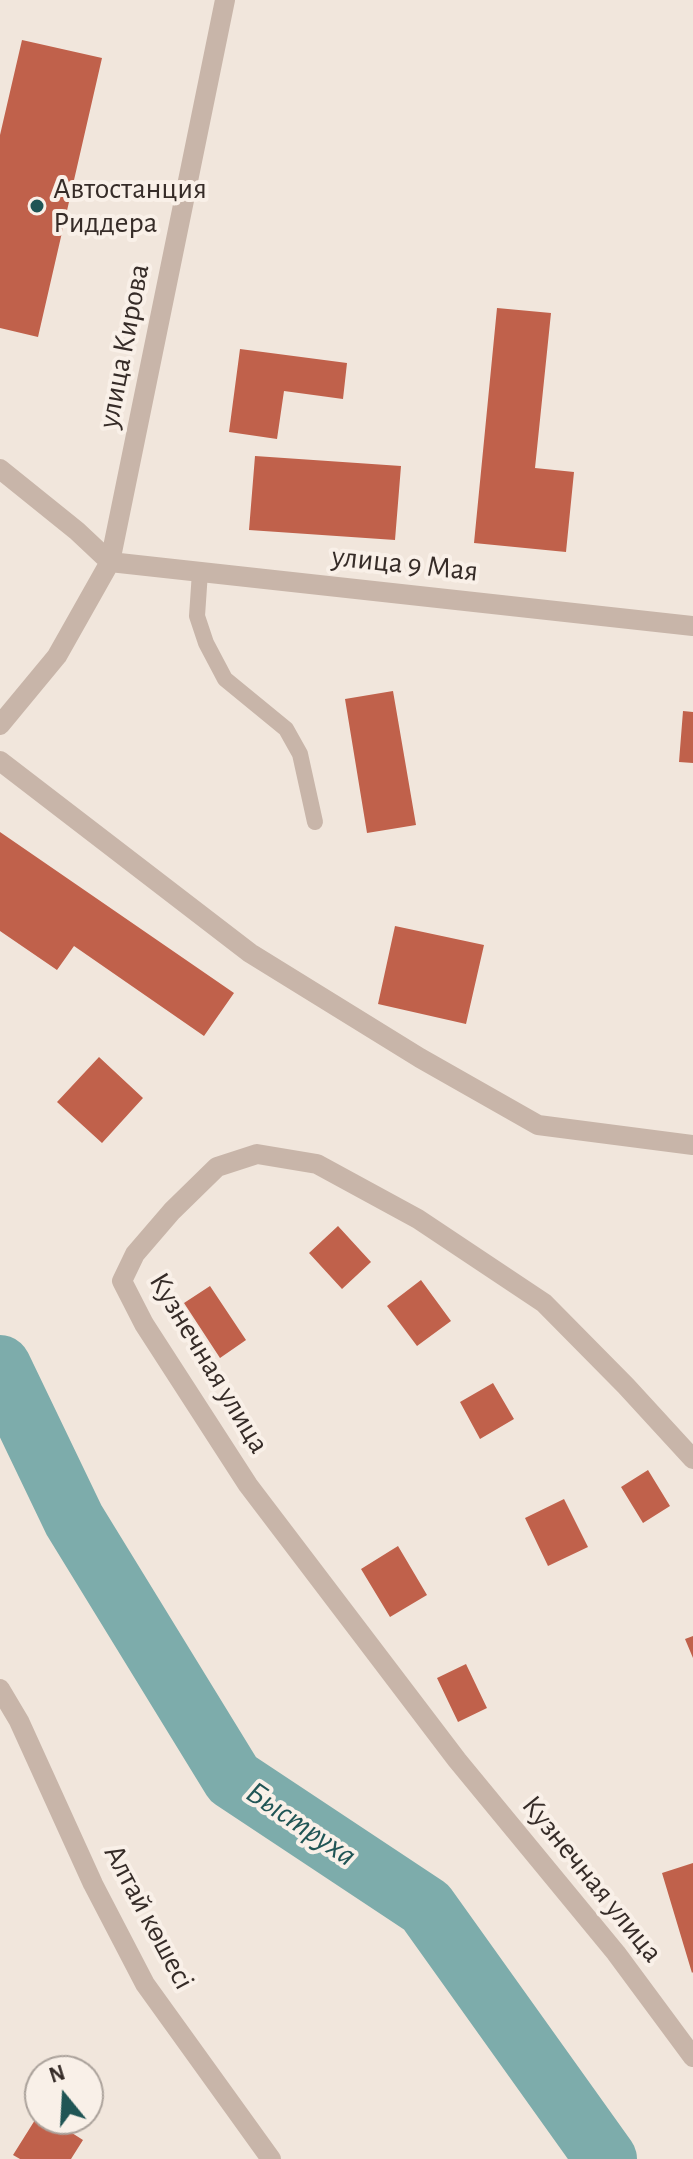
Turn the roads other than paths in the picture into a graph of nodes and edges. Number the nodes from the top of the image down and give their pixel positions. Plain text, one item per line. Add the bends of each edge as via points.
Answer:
1 (225, 0) edge
2 (0, 469) edge
3 (110, 562) junction
4 (200, 572) junction
5 (693, 626) edge
6 (0, 725) edge
7 (0, 761) edge
8 (315, 822) dead end
9 (693, 1145) edge
10 (693, 1459) edge
11 (0, 1689) edge
12 (693, 2057) edge
13 (271, 2159) edge

1 - 3 street, улица Кирова
2 - 3 street
3 - 4 street, улица 9 Мая
3 - 6 street, улица Кирова via 57,656
4 - 5 street, улица 9 Мая
4 - 8 lane via 197,616 206,643 225,679 286,729 300,754
7 - 9 street via 250,953 538,1125
10 - 12 street, Кузнечная улица via 544,1303 418,1219 317,1164 257,1154 217,1167 135,1254 122,1281 248,1485
11 - 13 street, Алтай көшесі via 145,1984

